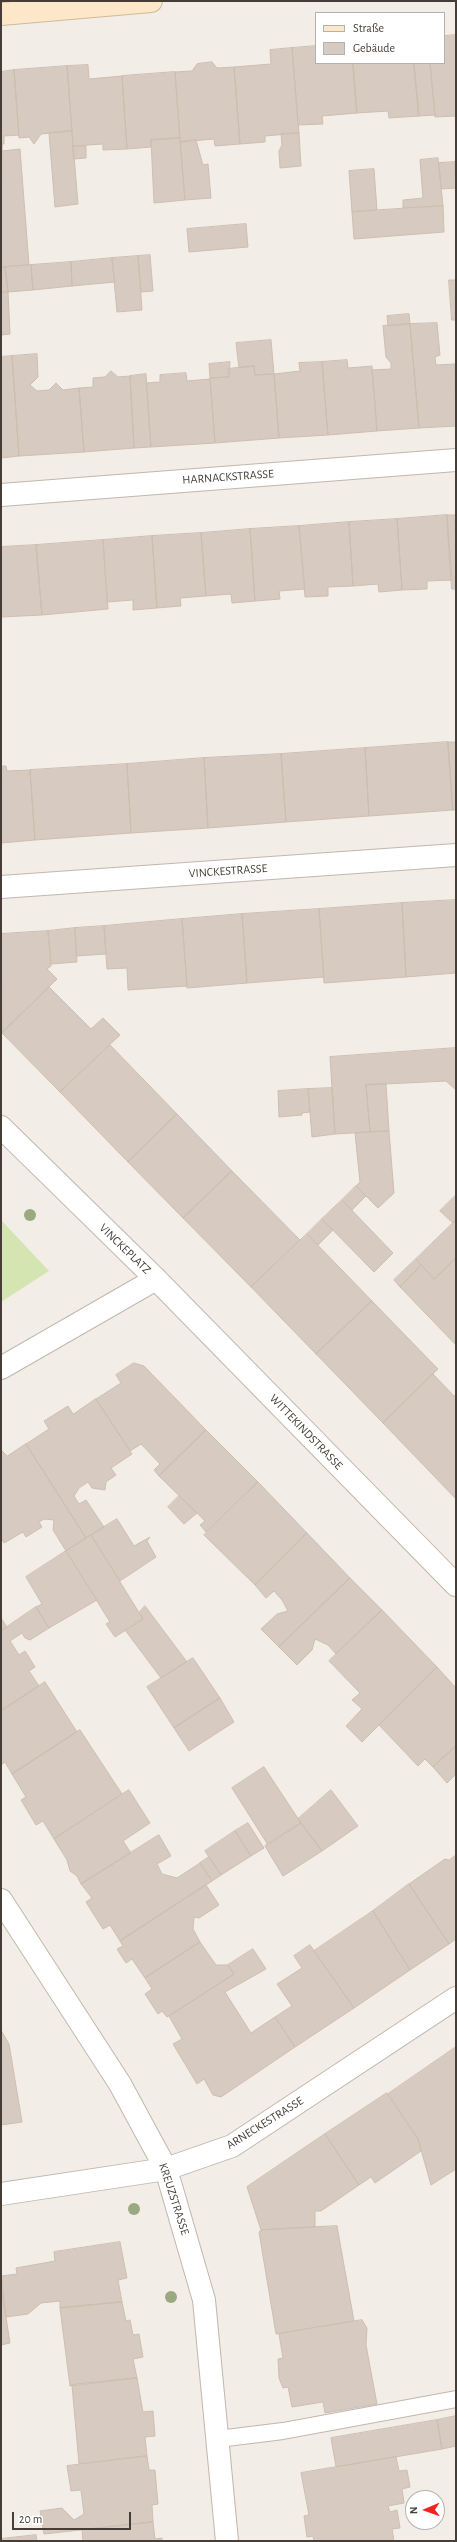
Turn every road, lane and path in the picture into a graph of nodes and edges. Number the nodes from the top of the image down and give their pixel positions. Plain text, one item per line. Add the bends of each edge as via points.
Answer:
1 (151, 1) edge
2 (1, 14) edge
3 (456, 460) edge
4 (1, 495) edge
5 (456, 855) edge
6 (1, 887) edge
7 (1, 1127) edge
8 (156, 1279) junction
9 (1, 1368) edge
10 (456, 1585) edge
11 (1, 1900) edge
12 (456, 1998) edge
13 (166, 2169) junction
14 (1, 2194) edge
15 (456, 2399) edge
16 (218, 2439) junction
17 (227, 2541) edge

1 - 2 main road
3 - 4 street, HARNACKSTRASSE
5 - 6 street, VINCKESTRASSE
7 - 8 street, VINCKEPLATZ
8 - 9 street, VINCKEPLATZ
8 - 10 street, WITTEKINDSTRASSE
11 - 13 street, KREUZSTRASSE via 120,2084
12 - 13 street, ARNECKESTRASSE via 232,2146
13 - 14 street, ARNECKESTRASSE
13 - 16 street, KREUZSTRASSE via 204,2300
15 - 16 lane via 283,2431
16 - 17 street, KREUZSTRASSE

